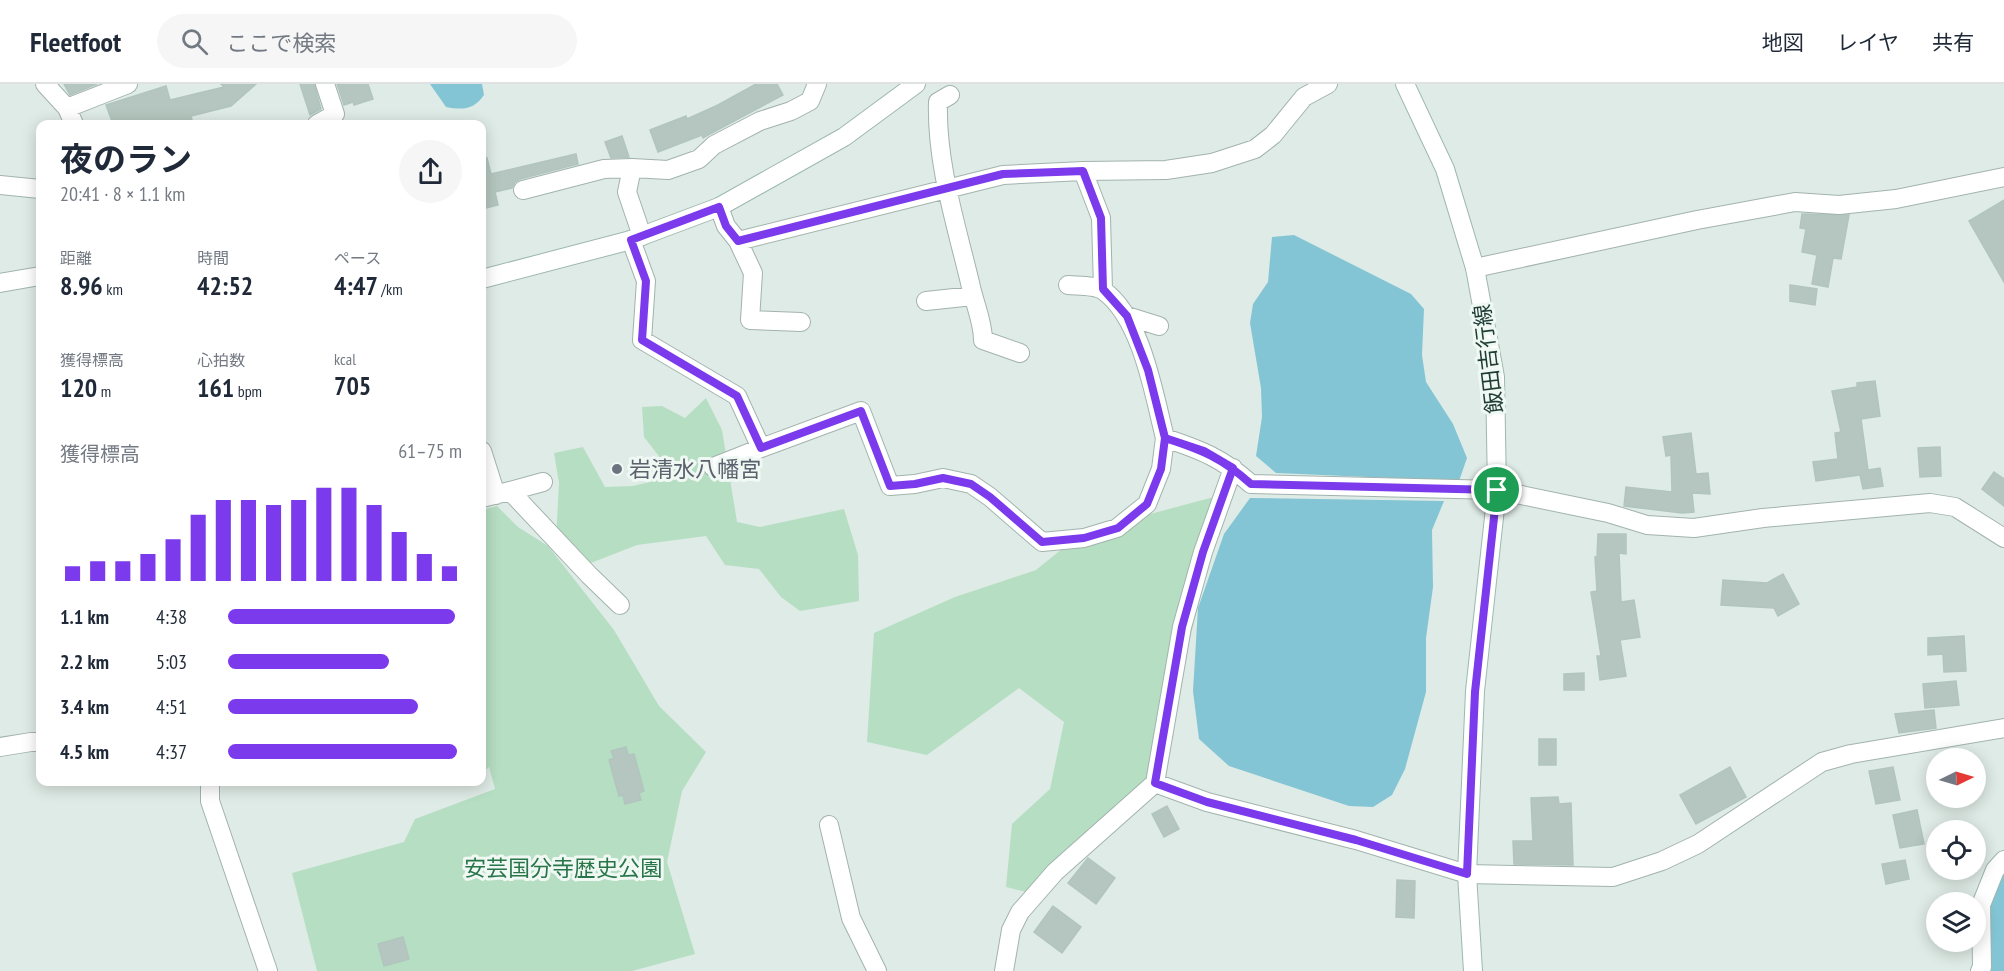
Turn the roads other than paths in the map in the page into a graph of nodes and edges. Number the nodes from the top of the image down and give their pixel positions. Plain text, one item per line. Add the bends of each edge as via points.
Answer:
1 (45, 84) edge
2 (128, 84) edge
3 (326, 84) edge
4 (817, 84) edge
5 (916, 84) edge
6 (1328, 84) edge
7 (1405, 84) edge
8 (950, 94) dead end
9 (70, 116) edge
10 (324, 120) edge
11 (632, 168) junction
12 (1083, 171) junction
13 (2004, 177) edge
14 (0, 185) edge
15 (36, 189) edge
16 (948, 189) junction
17 (523, 190) dead end
18 (719, 207) junction
19 (636, 238) junction
20 (738, 241) junction
21 (1475, 267) junction
22 (36, 277) edge
23 (486, 278) edge
24 (0, 283) edge
25 (1068, 285) dead end
26 (1103, 289) junction
27 (973, 296) junction
28 (926, 301) dead end
29 (1127, 316) junction
30 (801, 322) dead end
31 (1159, 326) dead end
32 (1020, 353) dead end
33 (1165, 438) junction
34 (761, 448) junction
35 (486, 463) edge
36 (713, 467) dead end
37 (1233, 468) junction
38 (543, 482) dead end
39 (1497, 490) junction
40 (496, 494) edge
41 (2004, 538) edge
42 (620, 605) dead end
43 (2004, 728) edge
44 (36, 742) edge
45 (0, 747) edge
46 (1155, 783) junction
47 (210, 786) edge
48 (829, 825) dead end
49 (2004, 860) edge
50 (1467, 874) junction
51 (268, 971) edge
52 (877, 971) edge
53 (1004, 971) edge
54 (1473, 971) edge
55 (1980, 971) edge

1 - 9 street
2 - 9 street
3 - 10 street via 335,114
4 - 11 street via 810,101 714,145 699,159 668,170
5 - 18 street via 844,137
6 - 12 street via 1305,97 1273,135 1255,148 1212,163 1166,170
7 - 21 street, 飯田吉行線 via 1445,169
8 - 16 street via 938,102 937,125
11 - 17 street via 604,169
11 - 19 street via 627,192
12 - 16 street via 1003,174
12 - 26 street via 1101,218
13 - 21 street via 1896,199 1839,205 1795,202
14 - 15 street
16 - 20 street
16 - 27 street
18 - 19 street
18 - 20 street via 726,226
19 - 23 street
19 - 34 street via 646,281 642,340 737,396
20 - 30 street via 753,273 750,320
21 - 39 street, 飯田吉行線 via 1495,376
22 - 24 street
25 - 26 street
26 - 29 street
27 - 28 street
27 - 32 street via 983,340
29 - 31 street
29 - 33 street via 1148,370
33 - 34 street via 1161,469 1147,504 1118,528 1084,538 1042,542 971,484 943,478 890,486 861,411
33 - 37 street via 1204,451
34 - 36 street
35 - 40 street
37 - 39 street via 1251,484
37 - 46 street via 1182,627
38 - 40 street
39 - 41 street via 1647,525 1694,528 1930,503 1955,507
39 - 50 street, 飯田吉行線 via 1475,692
40 - 42 street
43 - 50 street via 1822,762 1698,844 1613,877
44 - 45 street
46 - 50 street via 1207,802 1356,840
46 - 53 street via 1055,872 1020,912 1011,930
47 - 51 street via 210,801
48 - 52 street via 851,918
49 - 55 street via 1995,870 1981,904
50 - 54 street, 飯田吉行線

